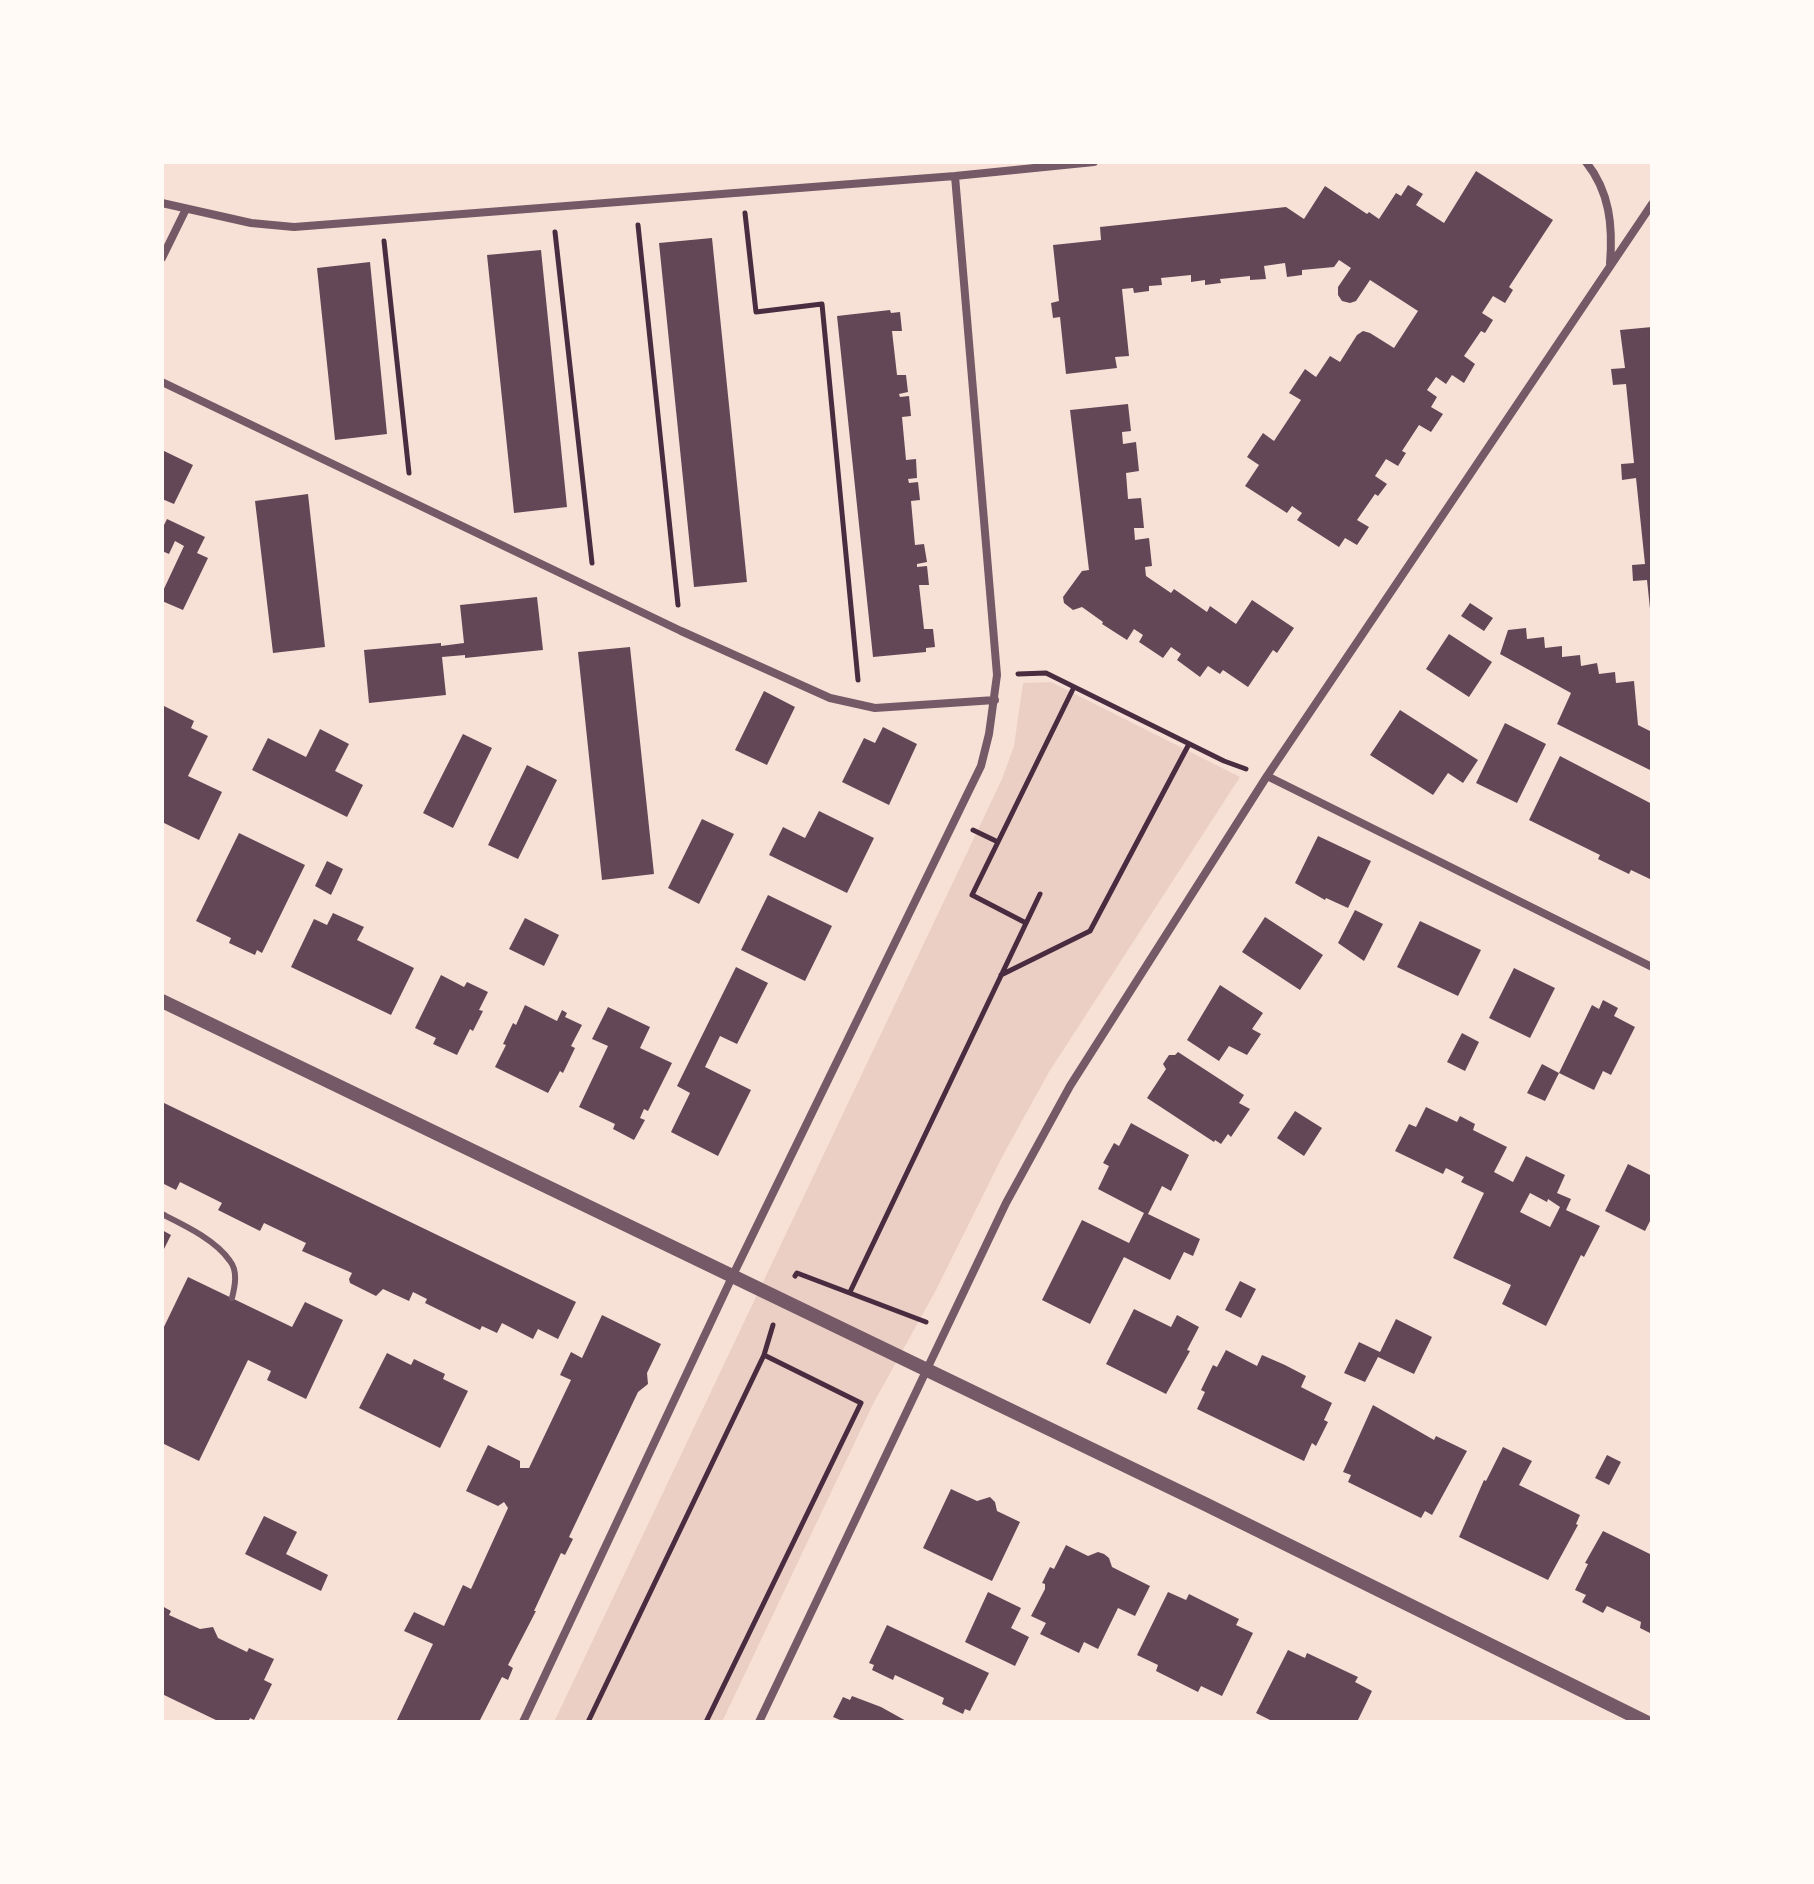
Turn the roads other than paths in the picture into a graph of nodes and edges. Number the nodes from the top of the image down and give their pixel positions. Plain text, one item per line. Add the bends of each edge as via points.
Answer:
1 (1094, 162) edge
2 (1586, 162) edge
3 (955, 176) junction
4 (162, 203) edge
5 (1652, 204) edge
6 (186, 209) junction
7 (162, 258) edge
8 (1610, 264) junction
9 (162, 382) edge
10 (995, 700) junction
11 (1267, 776) junction
12 (1652, 967) edge
13 (162, 1001) edge
14 (162, 1214) edge
15 (733, 1275) junction
16 (232, 1298) dead end
17 (928, 1370) junction
18 (523, 1722) edge
19 (759, 1722) edge
20 (1646, 1722) edge

1 - 3 street
2 - 8 street via 1609,211
3 - 6 street via 272,226
3 - 10 street
4 - 6 street
5 - 8 street
6 - 7 street
8 - 11 street
9 - 10 street via 803,688 860,707
10 - 15 street via 981,766
11 - 12 street
11 - 17 street via 1070,1086 1006,1203
13 - 15 street
14 - 16 lane via 198,1232 232,1262
15 - 17 street
15 - 18 street
17 - 19 street
17 - 20 street

